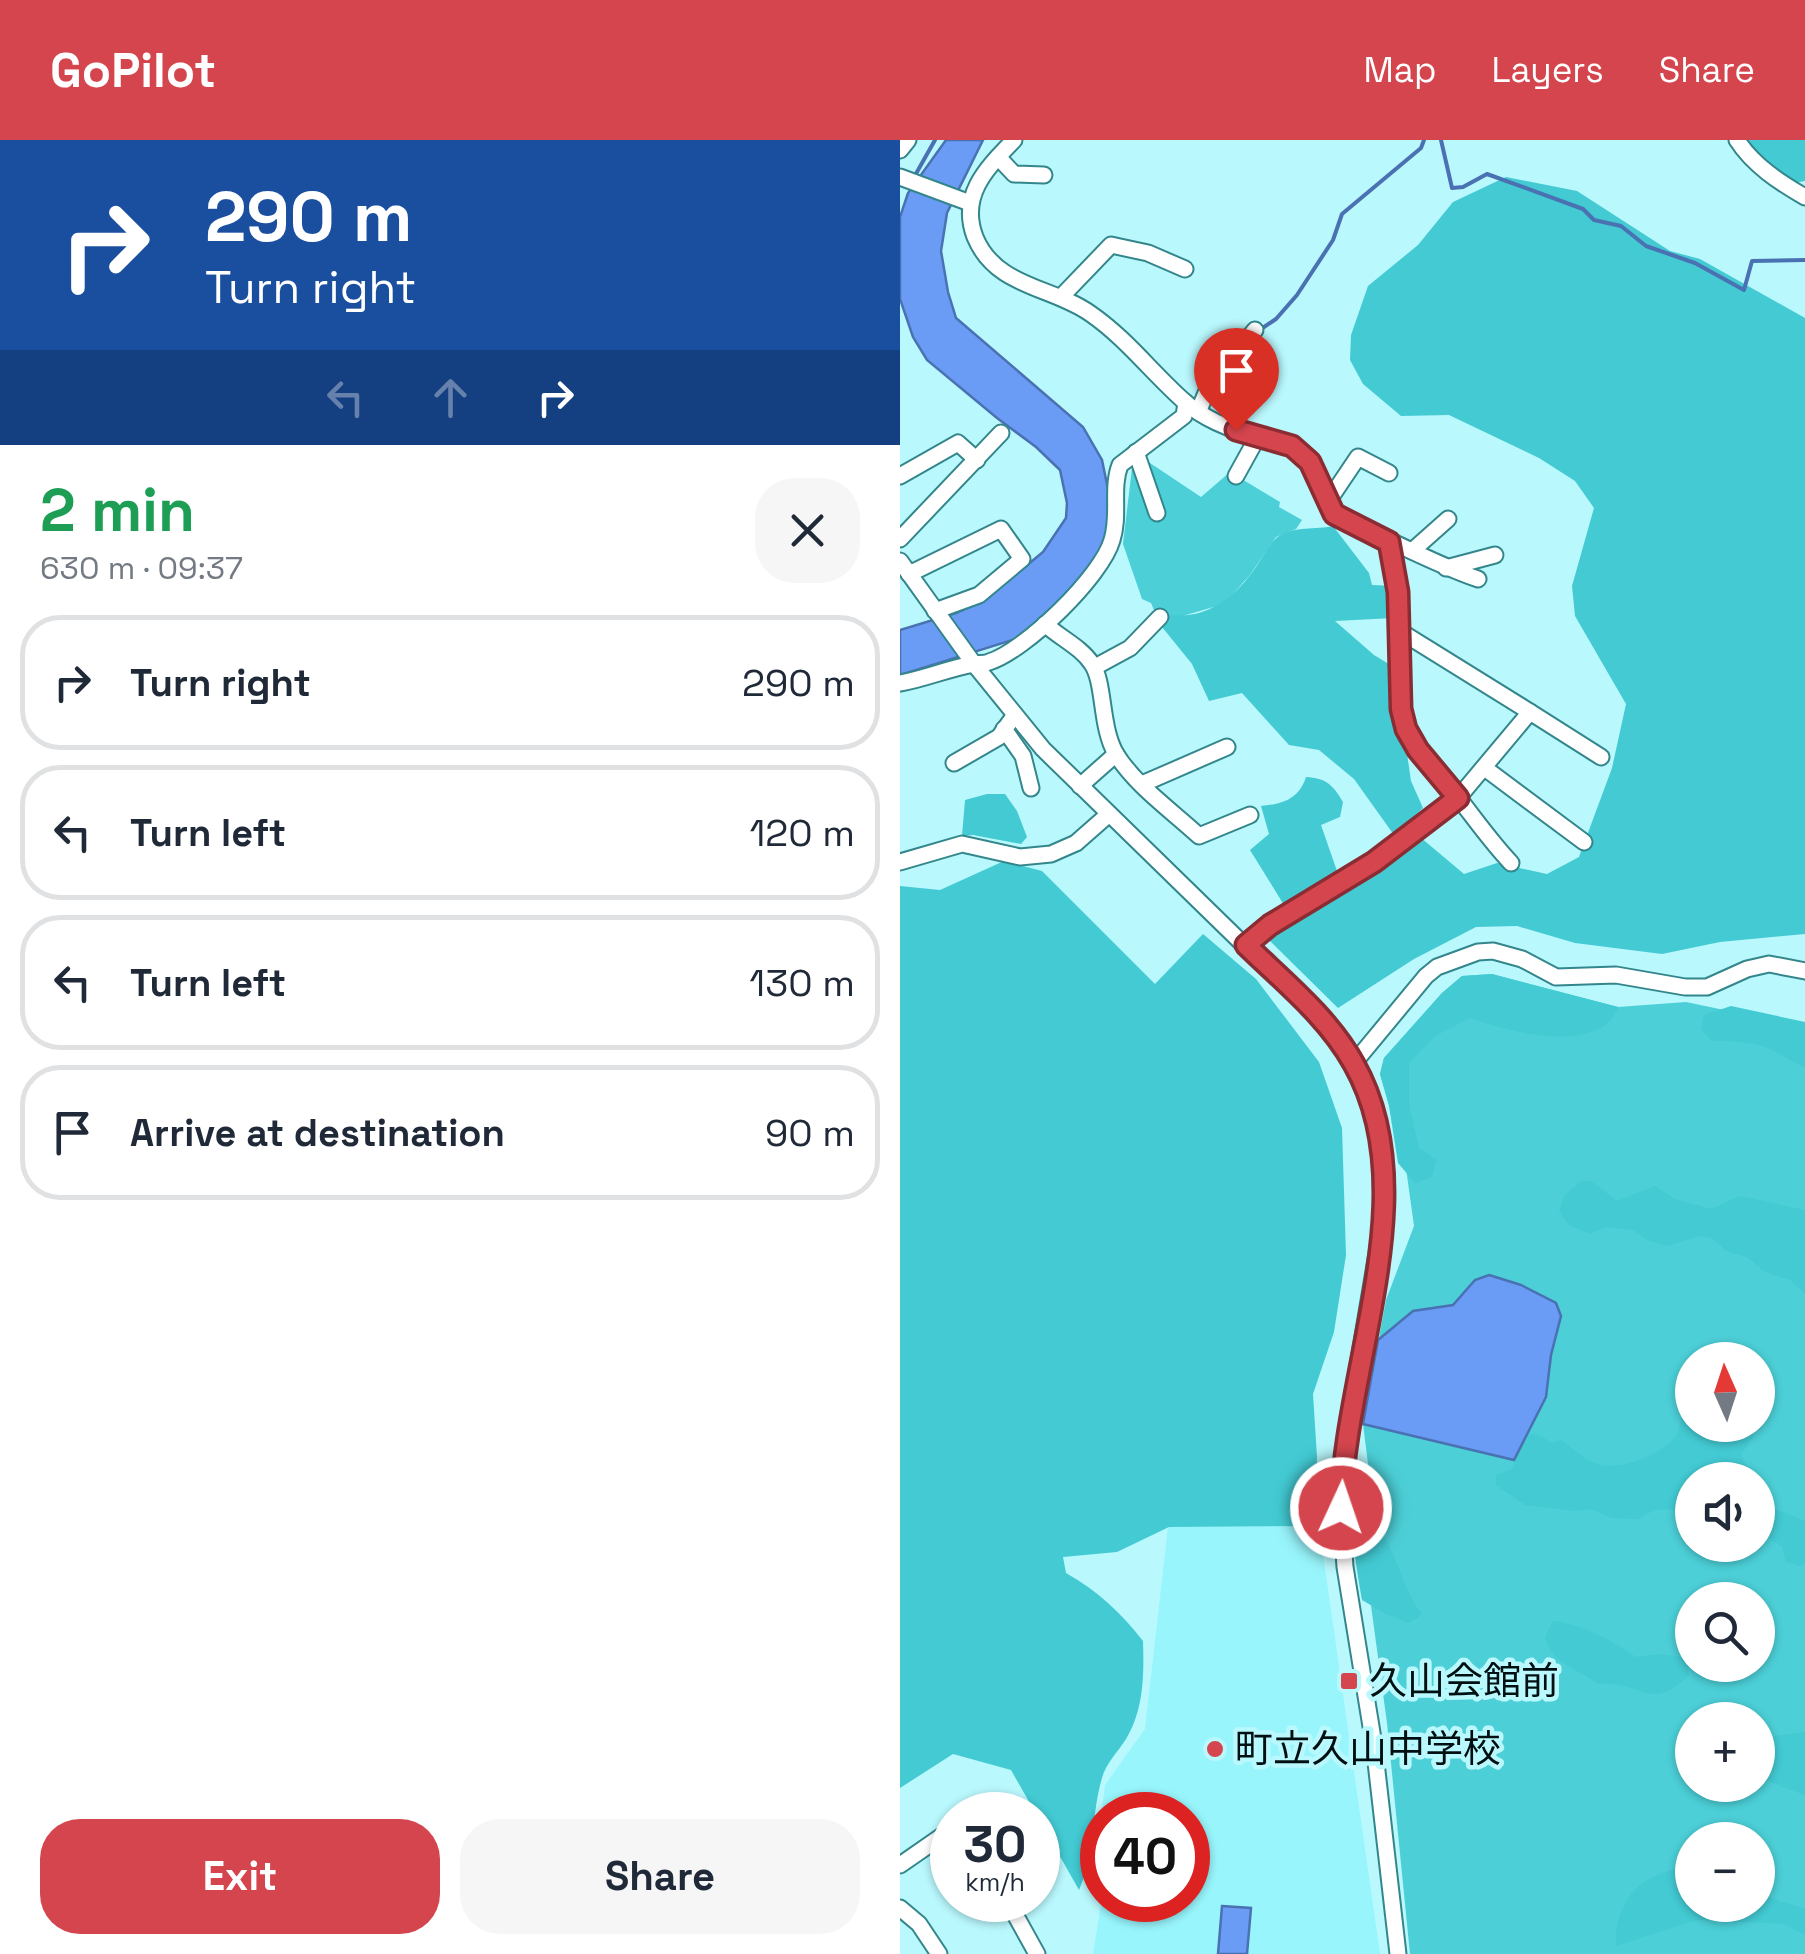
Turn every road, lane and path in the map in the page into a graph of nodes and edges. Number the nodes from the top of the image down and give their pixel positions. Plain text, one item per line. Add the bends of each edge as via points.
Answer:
1 (908, 140) edge
2 (1014, 140) edge
3 (1737, 140) edge
4 (900, 150) edge
5 (998, 156) junction
6 (1044, 175) dead end
7 (905, 179) edge
8 (1805, 197) edge
9 (964, 201) junction
10 (1184, 268) dead end
11 (1061, 298) junction
12 (1255, 330) dead end
13 (1192, 406) junction
14 (1001, 433) dead end
15 (1257, 438) junction
16 (1136, 452) junction
17 (977, 460) junction
18 (1389, 474) dead end
19 (900, 476) edge
20 (1236, 476) dead end
21 (1328, 503) junction
22 (1157, 513) dead end
23 (1448, 519) dead end
24 (900, 539) edge
25 (1389, 542) junction
26 (1412, 551) junction
27 (1495, 555) dead end
28 (904, 568) edge
29 (1446, 568) junction
30 (1478, 579) dead end
31 (936, 612) junction
32 (1160, 617) dead end
33 (1045, 624) junction
34 (1398, 630) junction
35 (974, 664) junction
36 (1094, 667) junction
37 (900, 683) edge
38 (1530, 712) junction
39 (1009, 722) junction
40 (1226, 747) dead end
41 (1116, 754) junction
42 (1601, 758) dead end
43 (954, 762) dead end
44 (1486, 769) junction
45 (1142, 784) junction
46 (1080, 786) junction
47 (1031, 788) dead end
48 (1458, 798) junction
49 (1109, 814) junction
50 (1250, 815) dead end
51 (1584, 842) dead end
52 (900, 862) edge
53 (1511, 863) dead end
54 (1246, 945) junction
55 (1805, 971) edge
56 (1354, 1064) junction
57 (930, 1845) edge
58 (900, 1866) edge
59 (900, 1908) edge
60 (1019, 1922) edge
61 (939, 1954) edge
62 (1037, 1954) edge
63 (1398, 1954) edge

1 - 4 street
2 - 5 street
3 - 8 street
5 - 6 street via 1014,174
5 - 9 street
7 - 9 street
9 - 11 street via 977,242 1000,271
10 - 11 street via 1111,245
11 - 13 street via 1102,322
12 - 13 street
13 - 15 street
13 - 16 street
14 - 17 street
15 - 20 street
15 - 21 street via 1292,446 1310,462
16 - 22 street
16 - 33 street via 1116,475 1118,517 1111,544 1089,581
17 - 19 street via 958,443
17 - 24 street
18 - 21 street via 1358,457
21 - 25 street via 1344,520
23 - 26 street
25 - 26 street
25 - 34 street
26 - 29 street
27 - 29 street
28 - 31 street
28 - 31 street via 1000,530 1022,560 979,595
29 - 30 street
31 - 35 street
32 - 36 street via 1130,648
33 - 35 street via 990,662
33 - 36 street
34 - 38 street
34 - 48 street via 1406,729
35 - 37 street
35 - 39 street
36 - 41 street
38 - 42 street
38 - 44 street
39 - 43 street via 982,749
39 - 46 street
39 - 47 street
40 - 45 street
41 - 45 street
41 - 46 street
44 - 48 street
44 - 51 street
45 - 50 street via 1199,836
46 - 49 street
48 - 53 street
48 - 54 street
49 - 52 street via 1052,854 1020,857 962,844
49 - 54 street
54 - 56 street via 1328,1027
55 - 56 street via 1770,964 1707,987 1685,987 1616,975 1556,977 1508,954 1478,952 1426,976
56 - 63 street via 1377,1119 1386,1192 1344,1452 1342,1524
57 - 58 street
59 - 61 street
60 - 62 street

